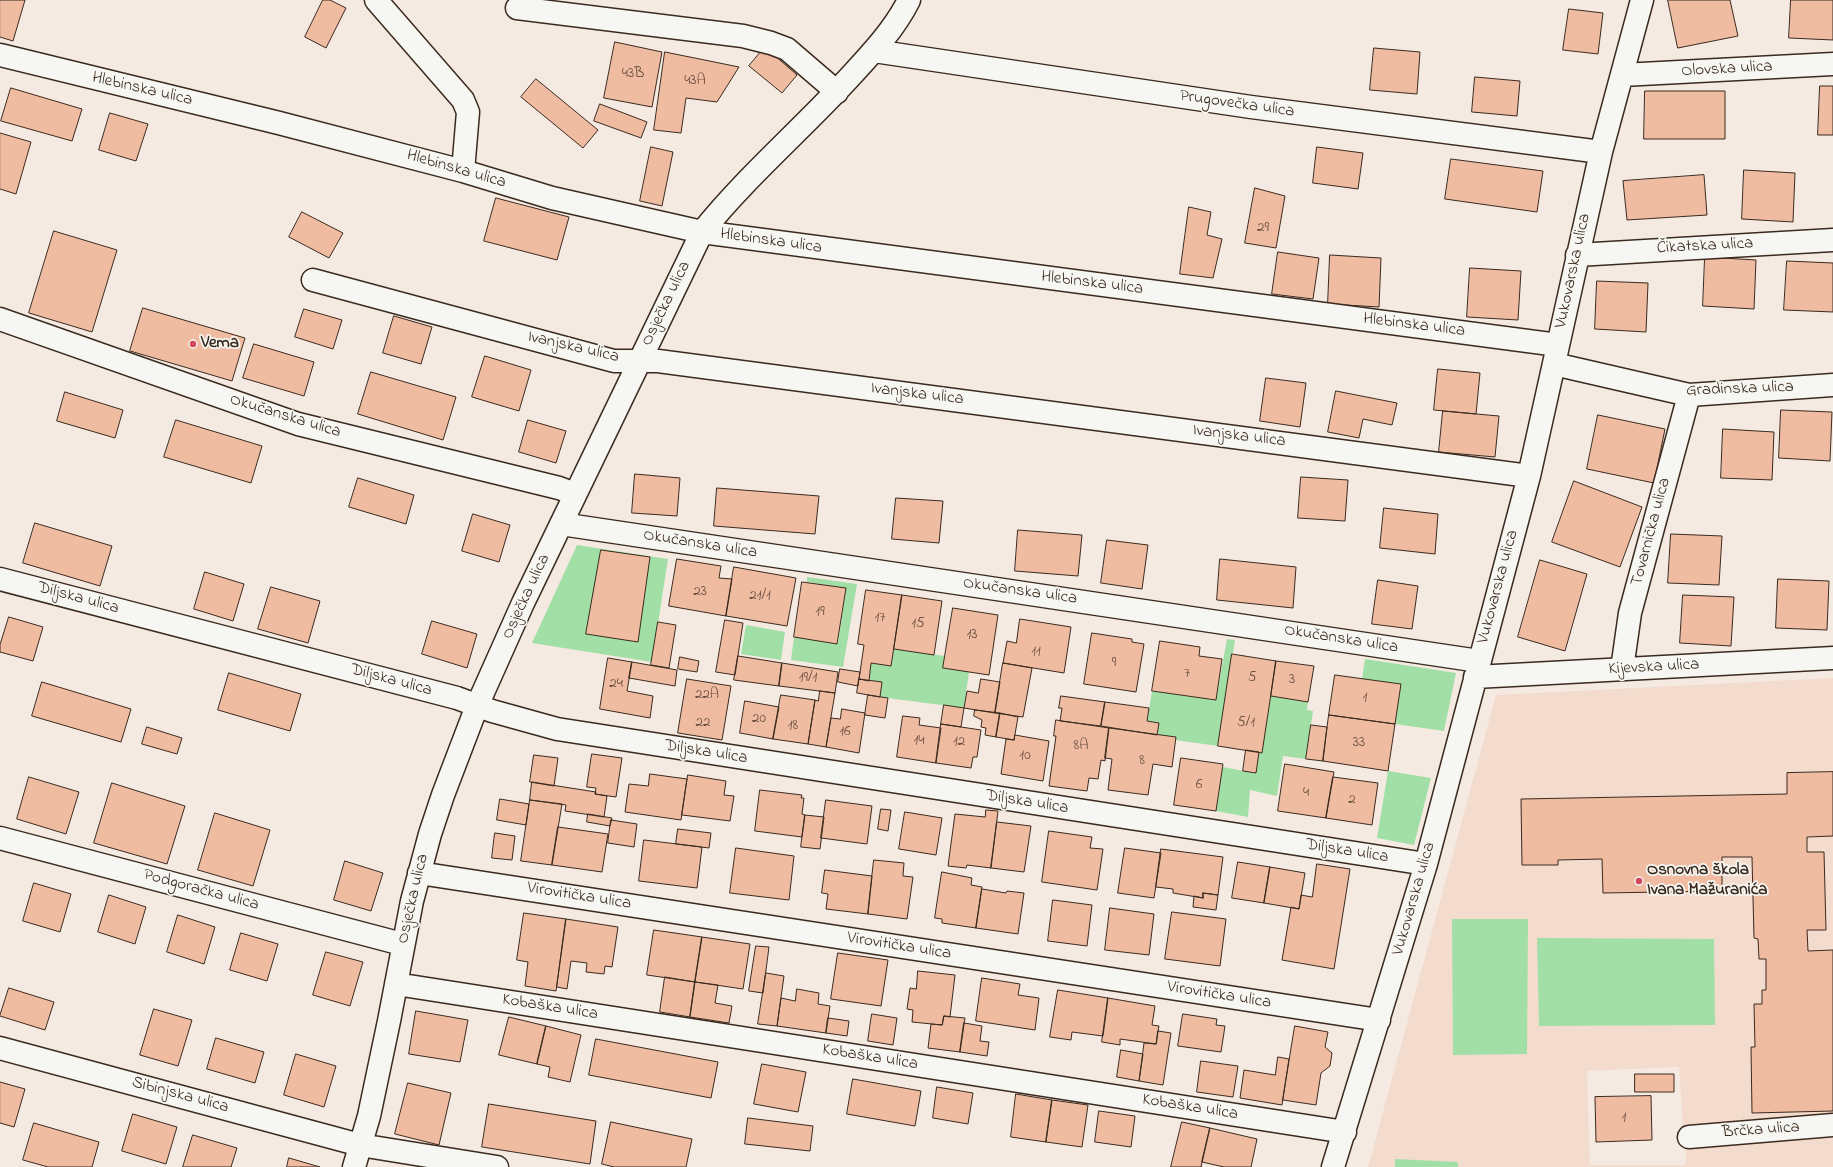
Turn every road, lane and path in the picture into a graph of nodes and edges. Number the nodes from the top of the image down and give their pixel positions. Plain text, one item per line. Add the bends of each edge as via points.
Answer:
1 (376, 0) edge
2 (909, 0) edge
3 (1642, 0) edge
4 (517, 8) dead end
5 (874, 51) junction
6 (0, 55) edge
7 (1833, 64) edge
8 (1622, 75) junction
9 (836, 92) junction
10 (1601, 152) junction
11 (463, 171) junction
12 (702, 232) junction
13 (1833, 240) edge
14 (1578, 255) junction
15 (313, 280) dead end
16 (0, 319) edge
17 (1556, 354) junction
18 (640, 361) junction
19 (1833, 385) edge
20 (1689, 395) junction
21 (1529, 476) junction
22 (575, 494) junction
23 (561, 524) junction
24 (0, 578) edge
25 (1833, 658) edge
26 (1477, 669) junction
27 (1622, 669) junction
28 (477, 706) junction
29 (0, 838) edge
30 (1426, 864) junction
31 (419, 873) junction
32 (402, 944) junction
33 (396, 984) junction
34 (1379, 1020) junction
35 (0, 1048) edge
36 (1833, 1125) edge
37 (1345, 1132) junction
38 (1689, 1137) dead end
39 (360, 1145) junction
40 (354, 1167) edge
41 (497, 1167) edge
42 (1333, 1167) edge

1 - 11 street via 463,100 468,112
2 - 5 street, Osječka ulica
3 - 8 street, Vukovarska ulica
4 - 9 street via 743,36 771,43 787,49
5 - 9 street, Osječka ulica
5 - 10 street, Prugovečka ulica via 1251,107
6 - 11 street, Hlebinska ulica via 280,123
7 - 8 street, Olovska ulica
8 - 10 street, Vukovarska ulica
9 - 12 street, Osječka ulica via 747,181
10 - 14 street, Vukovarska ulica
11 - 12 street, Hlebinska ulica via 552,198
12 - 17 street, Hlebinska ulica
12 - 18 street, Osječka ulica
13 - 14 street, Čikatska ulica
14 - 17 street, Vukovarska ulica
15 - 18 street, Ivanjska ulica via 614,361
16 - 22 street, Okučanska ulica via 298,424
17 - 20 street, Gradinska ulica
17 - 21 street, Vukovarska ulica
18 - 21 street, Ivanjska ulica via 674,363
18 - 22 street, Osječka ulica
19 - 20 street, Gradinska ulica
20 - 27 street, Tovarnička ulica via 1630,613
21 - 26 street, Vukovarska ulica
22 - 23 street, Osječka ulica
23 - 26 street, Okučanska ulica
23 - 28 street, Osječka ulica
24 - 28 street, Diljska ulica via 457,698
25 - 27 street, Kijevska ulica
26 - 27 street, Kijevska ulica
26 - 30 street, Vukovarska ulica
28 - 30 street, Diljska ulica via 557,729
28 - 31 street, Osječka ulica via 441,801
29 - 32 street, Podgoračka ulica
30 - 34 street, Vukovarska ulica
31 - 32 street, Osječka ulica
31 - 34 street, Virovitička ulica
32 - 33 street, Osječka ulica
33 - 37 street, Kobaška ulica
33 - 39 street, Osječka ulica via 369,1116
34 - 37 street, Vukovarska ulica
35 - 39 street, Sibinjska ulica
36 - 38 street, Brčka ulica
37 - 42 street, Vukovarska ulica
39 - 40 street, Osječka ulica
39 - 41 street, Sibinjska ulica

